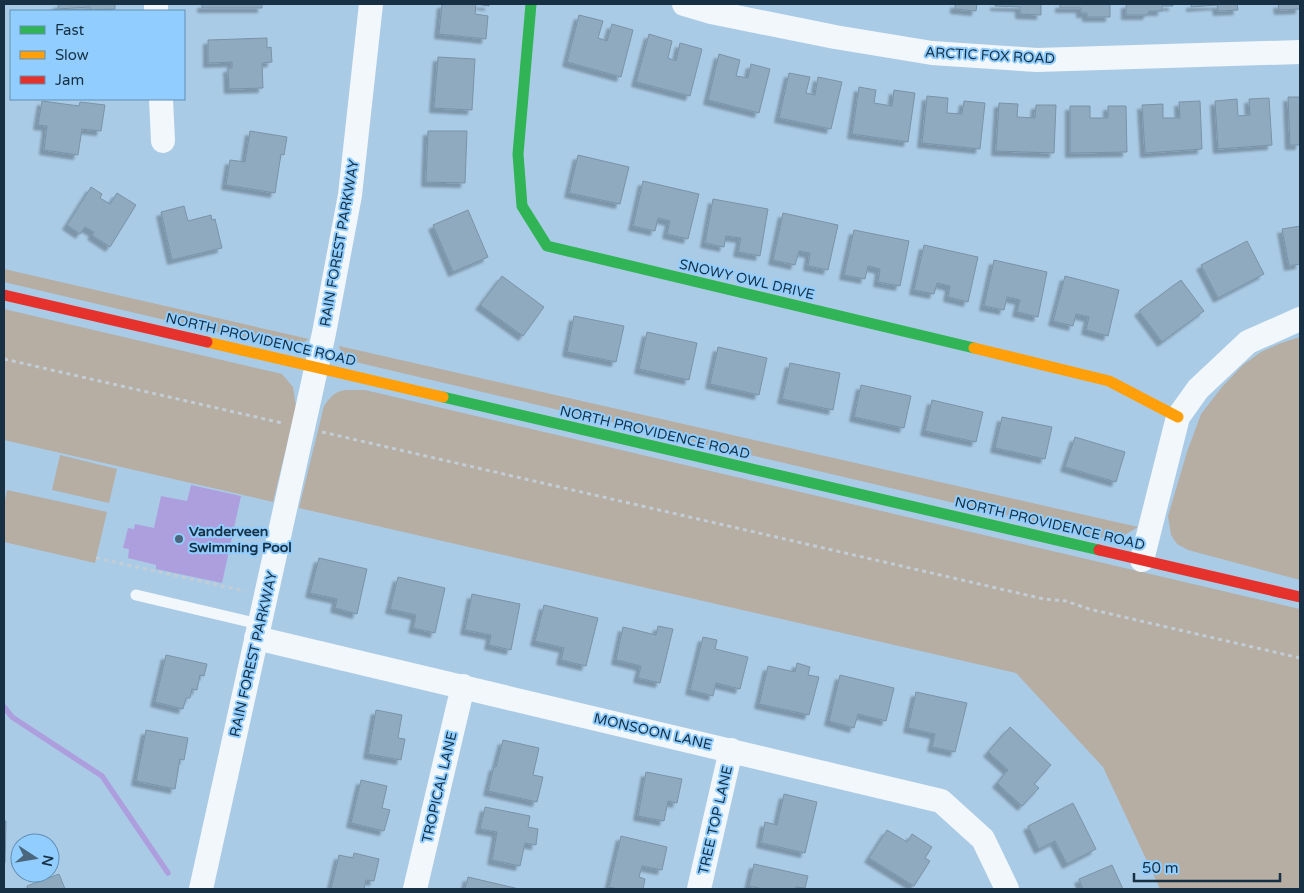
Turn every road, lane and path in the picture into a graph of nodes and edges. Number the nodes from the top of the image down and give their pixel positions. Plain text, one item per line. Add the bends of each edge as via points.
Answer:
1 (371, 4) edge
2 (531, 4) edge
3 (684, 4) edge
4 (1300, 52) edge
5 (161, 100) edge
6 (163, 141) dead end
7 (4, 294) edge
8 (1300, 319) edge
9 (4, 359) edge
10 (316, 368) junction
11 (1178, 417) junction
12 (285, 424) dead end
13 (322, 432) dead end
14 (96, 558) dead end
15 (1142, 560) junction
16 (248, 592) dead end
17 (136, 596) dead end
18 (1300, 597) edge
19 (258, 631) junction
20 (1300, 658) edge
21 (463, 686) junction
22 (731, 750) junction
23 (201, 889) edge
24 (415, 889) edge
25 (700, 889) edge
26 (1007, 889) edge

1 - 10 street, RAIN FOREST PARKWAY via 350,195
2 - 11 street, SNOWY OWL DRIVE via 518,154 522,206 547,246 1109,381
3 - 4 street, ARCTIC FOX ROAD via 825,36 932,53 1037,60
5 - 6 street
7 - 10 street, NORTH PROVIDENCE ROAD
8 - 11 street via 1248,342 1198,389
9 - 12 path
10 - 15 street, NORTH PROVIDENCE ROAD
10 - 19 street, RAIN FOREST PARKWAY
11 - 15 street
13 - 20 path
14 - 16 path
15 - 18 street, NORTH PROVIDENCE ROAD
17 - 19 lane
19 - 21 street, MONSOON LANE
19 - 23 street, RAIN FOREST PARKWAY
21 - 22 street, MONSOON LANE
21 - 24 street, TROPICAL LANE
22 - 25 street, TREE TOP LANE
22 - 26 street, MONSOON LANE via 942,801 982,839

